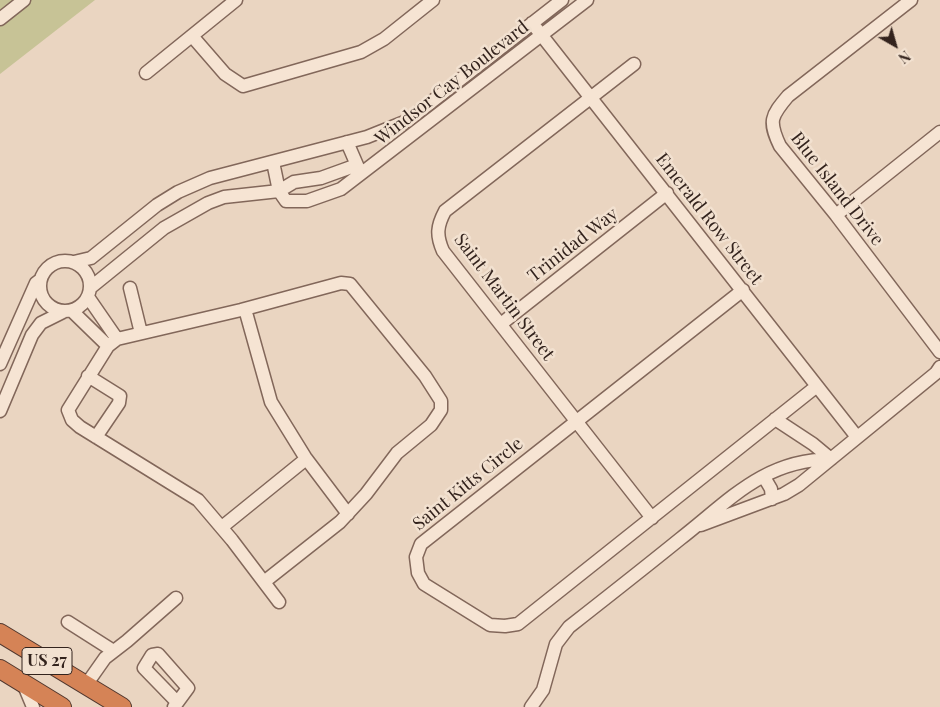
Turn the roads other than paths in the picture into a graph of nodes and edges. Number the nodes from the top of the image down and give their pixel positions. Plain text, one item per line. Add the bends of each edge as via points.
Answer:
1 (24, 0) edge
2 (236, 0) edge
3 (433, 0) edge
4 (562, 0) edge
5 (587, 0) edge
6 (911, 0) edge
7 (0, 19) edge
8 (532, 23) junction
9 (543, 35) junction
10 (192, 36) junction
11 (634, 64) dead end
12 (146, 73) dead end
13 (592, 98) junction
14 (938, 139) edge
15 (347, 142) junction
16 (273, 162) junction
17 (359, 170) junction
18 (279, 192) junction
19 (667, 193) junction
20 (836, 214) junction
21 (74, 262) junction
22 (40, 280) junction
23 (130, 288) dead end
24 (742, 290) junction
25 (89, 293) junction
26 (245, 309) junction
27 (69, 311) junction
28 (501, 324) junction
29 (141, 333) junction
30 (112, 342) junction
31 (940, 352) edge
32 (0, 364) edge
33 (940, 367) edge
34 (88, 376) junction
35 (817, 386) junction
36 (0, 411) edge
37 (775, 419) junction
38 (576, 420) junction
39 (96, 437) junction
40 (857, 437) junction
41 (306, 459) junction
42 (831, 459) junction
43 (764, 476) junction
44 (772, 499) junction
45 (348, 514) junction
46 (652, 518) junction
47 (222, 527) junction
48 (694, 528) junction
49 (264, 582) junction
50 (176, 598) dead end
51 (279, 602) dead end
52 (68, 622) dead end
53 (0, 633) edge
54 (112, 650) junction
55 (0, 669) edge
56 (23, 683) junction
57 (86, 685) junction
58 (59, 706) edge
59 (32, 707) edge
60 (122, 707) edge
61 (531, 707) edge

1 - 7 street
2 - 10 street
3 - 10 street via 361,52 243,86 225,74
4 - 8 street, Windsor Cay Boulevard
5 - 9 street, Windsor Cay Boulevard
6 - 20 street, Blue Island Drive via 788,96 772,120 780,146
8 - 9 street, Emerald Row Street
8 - 15 street, Windsor Cay Boulevard via 407,121
9 - 13 street, Emerald Row Street
9 - 17 street, Windsor Cay Boulevard
10 - 12 street
11 - 13 street, Saint Martin Street
13 - 19 street, Emerald Row Street
13 - 28 street, Saint Martin Street via 445,211 438,226 438,240 443,251
14 - 20 street
15 - 16 street, Windsor Cay Boulevard
15 - 17 street, Windsor Cay Boulevard
16 - 18 street
16 - 21 street, Windsor Cay Boulevard via 210,178 178,192 91,258
17 - 18 street, Windsor Cay Boulevard via 294,182
17 - 18 street, Windsor Cay Boulevard via 341,189 307,201 286,201
18 - 25 street, Windsor Cay Boulevard via 224,197 192,211 157,234
19 - 24 street, Emerald Row Street
19 - 28 street, Trinidad Way
20 - 31 street, Blue Island Drive
21 - 22 street, Windsor Cay Boulevard via 66,260 49,265
21 - 25 street via 87,272
22 - 27 street via 39,287 45,302 58,310
22 - 32 street, Windsor Cay Boulevard
23 - 29 street
24 - 35 street, Emerald Row Street
24 - 38 street, Saint Kitts Circle
25 - 27 street, Windsor Cay Boulevard via 79,307
25 - 30 street
26 - 29 street
26 - 41 street via 271,402
26 - 45 street via 341,283 350,284 441,401 438,417 397,454
27 - 30 street
27 - 36 street, Windsor Cay Boulevard via 41,323 32,335
28 - 38 street, Saint Martin Street
29 - 30 street
30 - 34 street
33 - 40 street
34 - 39 street via 68,410 72,420
34 - 39 street via 120,396 119,403
35 - 37 street, Saint Kitts Circle
35 - 40 street, Emerald Row Street
37 - 42 street
37 - 46 street, Saint Kitts Circle
38 - 46 street, Saint Martin Street
38 - 46 street, Saint Kitts Circle via 421,544 416,557 418,573 424,584 490,625 518,624
39 - 47 street via 198,500
40 - 42 street
41 - 45 street
41 - 47 street
42 - 43 street via 809,459
42 - 44 street via 799,485
43 - 44 street
43 - 48 street via 744,486
44 - 48 street
45 - 49 street
47 - 49 street
48 - 61 street via 569,627 556,644 543,690
49 - 51 street
50 - 54 street
52 - 54 street
53 - 57 highway, US 27
54 - 57 street
55 - 56 highway, US 27
56 - 58 highway, US 27
56 - 59 street
57 - 60 highway, US 27

